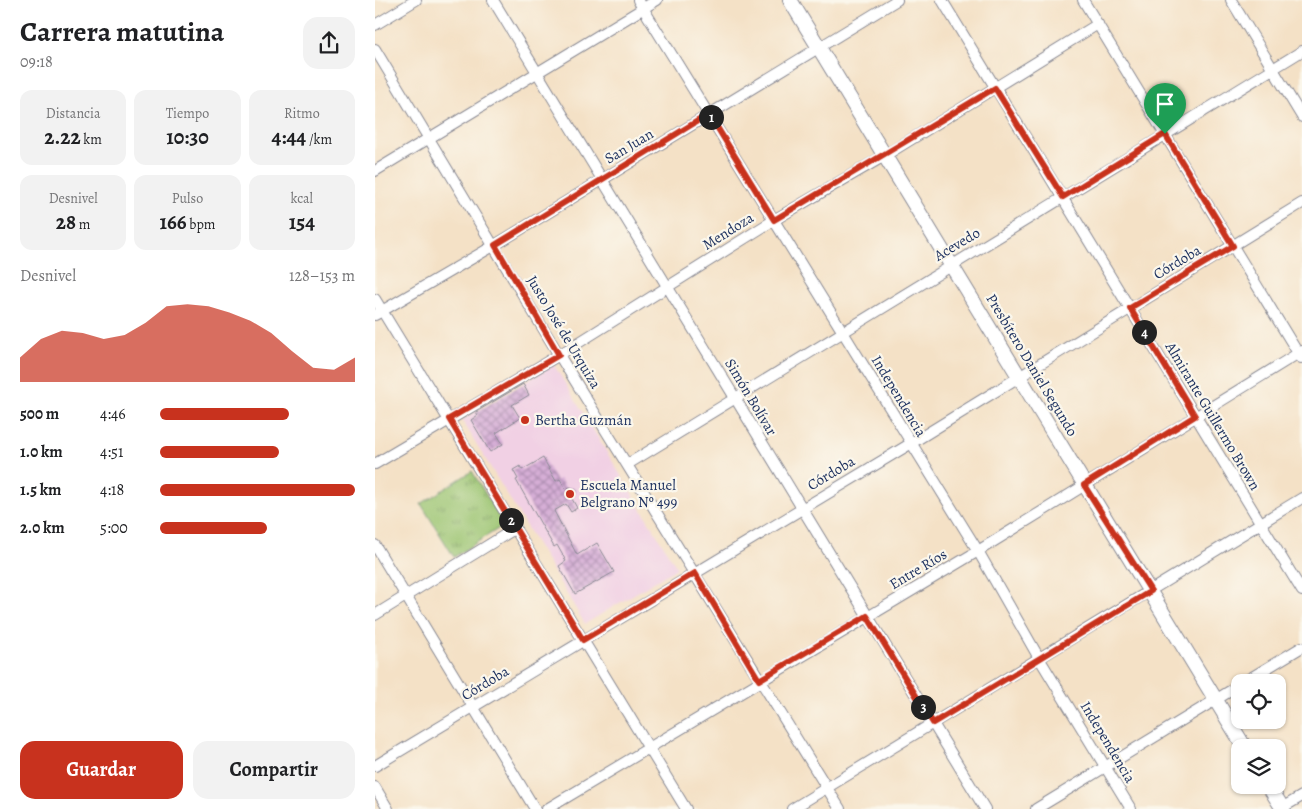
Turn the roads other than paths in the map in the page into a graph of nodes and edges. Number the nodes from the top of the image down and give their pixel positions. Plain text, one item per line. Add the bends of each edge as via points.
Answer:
1 (416, 0) edge
2 (493, 0) edge
3 (657, 0) edge
4 (790, 0) edge
5 (897, 0) edge
6 (942, 0) edge
7 (1083, 0) edge
8 (1231, 0) edge
9 (641, 4) edge
10 (1098, 24) junction
11 (375, 25) edge
12 (819, 48) junction
13 (375, 49) edge
14 (1302, 52) edge
15 (1273, 69) junction
16 (537, 74) junction
17 (995, 88) junction
18 (709, 114) junction
19 (1302, 117) edge
20 (1165, 134) junction
21 (430, 139) junction
22 (886, 155) junction
23 (375, 171) edge
24 (603, 179) junction
25 (1063, 197) junction
26 (1302, 203) edge
27 (774, 220) junction
28 (495, 245) junction
29 (1233, 246) junction
30 (953, 265) junction
31 (668, 286) junction
32 (375, 298) edge
33 (1130, 308) junction
34 (379, 313) edge
35 (843, 332) junction
36 (1301, 354) edge
37 (559, 355) junction
38 (1019, 377) junction
39 (735, 398) junction
40 (1195, 416) junction
41 (449, 419) junction
42 (910, 444) junction
43 (375, 464) edge
44 (628, 464) junction
45 (1084, 485) junction
46 (1302, 498) edge
47 (801, 508) junction
48 (1261, 524) junction
49 (515, 528) junction
50 (375, 545) edge
51 (978, 551) junction
52 (695, 573) junction
53 (1151, 591) junction
54 (1302, 591) edge
55 (406, 595) junction
56 (375, 615) edge
57 (867, 616) junction
58 (583, 640) junction
59 (1302, 647) edge
60 (1039, 658) junction
61 (1257, 674) edge
62 (759, 680) junction
63 (1231, 690) edge
64 (1216, 699) junction
65 (472, 708) junction
66 (933, 723) junction
67 (1240, 739) edge
68 (649, 748) junction
69 (375, 766) edge
70 (1106, 768) junction
71 (375, 787) edge
72 (827, 787) junction
73 (1273, 794) edge
74 (1302, 796) edge
75 (388, 809) edge
76 (535, 809) edge
77 (547, 809) edge
78 (686, 809) edge
79 (792, 809) edge
80 (840, 809) edge
81 (985, 809) edge
82 (1036, 809) edge
83 (1131, 809) edge
84 (1282, 809) edge

1 - 11 street
2 - 16 street, Simón Bolívar
3 - 9 street
4 - 12 main road, Presbítero Daniel Segundo
5 - 12 street, San Juan
6 - 17 street, Almirante Guillermo Brown
7 - 10 street
8 - 15 street
9 - 16 street
9 - 18 street, Independencia
10 - 17 street, Mendoza
10 - 20 street
12 - 18 street, San Juan
12 - 22 main road, Presbítero Daniel Segundo
13 - 21 street, Justo José de Urquiza
14 - 15 street, Acevedo
15 - 19 street
15 - 20 street, Acevedo
16 - 21 street
16 - 24 street, Simón Bolívar
17 - 22 street, Mendoza
17 - 25 street, Almirante Guillermo Brown
18 - 24 street, San Juan
18 - 27 street, Independencia
20 - 25 street, Acevedo
20 - 29 street
21 - 23 street
21 - 28 street, Justo José de Urquiza
22 - 27 street, Mendoza
22 - 30 main road, Presbítero Daniel Segundo
24 - 28 street, San Juan
24 - 31 street, Simón Bolívar
25 - 30 street, Acevedo
25 - 33 street, Almirante Guillermo Brown
26 - 29 street, Córdoba
27 - 31 street, Mendoza
27 - 35 street, Independencia
28 - 34 street, San Juan
28 - 37 street, Justo José de Urquiza
29 - 33 street, Córdoba
29 - 36 street
30 - 35 street, Acevedo
30 - 38 main road, Presbítero Daniel Segundo
31 - 37 street, Mendoza
31 - 39 street, Simón Bolívar
32 - 34 street
33 - 38 street, Córdoba
33 - 40 street, Almirante Guillermo Brown
34 - 41 street
35 - 39 street, Acevedo
35 - 42 street, Independencia
36 - 40 street, Entre Ríos
37 - 41 street, Mendoza
37 - 44 street, Justo José de Urquiza
38 - 42 street, Córdoba
38 - 45 main road, Presbítero Daniel Segundo
39 - 44 street, Acevedo
39 - 47 street, Simón Bolívar
40 - 45 street, Entre Ríos
40 - 48 street, Almirante Guillermo Brown
41 - 43 street, Mendoza
41 - 49 street
42 - 47 street, Córdoba
42 - 51 street, Independencia
44 - 52 street, Justo José de Urquiza
45 - 51 street, Entre Ríos
45 - 53 main road, Presbítero Daniel Segundo
46 - 48 street
47 - 52 street, Córdoba
47 - 57 street, Simón Bolívar
48 - 53 street
48 - 54 street, Almirante Guillermo Brown
49 - 55 street
49 - 58 street
50 - 55 street
51 - 57 street, Entre Ríos
51 - 60 street, Independencia
52 - 58 street, Córdoba
52 - 62 street, Justo José de Urquiza
53 - 60 street
53 - 64 main road, Presbítero Daniel Segundo
55 - 56 street
55 - 65 street
57 - 62 street, Entre Ríos
57 - 66 street, Simón Bolívar
58 - 65 street, Córdoba
58 - 68 street
59 - 61 street
60 - 66 street
60 - 70 street, Independencia
62 - 68 street, Entre Ríos
62 - 72 street, Justo José de Urquiza
63 - 64 street
64 - 67 main road, Presbítero Daniel Segundo
64 - 70 street
65 - 69 street, Córdoba
65 - 76 street
66 - 72 street
66 - 81 street, Simón Bolívar
68 - 77 street, Entre Ríos
68 - 78 street
70 - 82 street
70 - 83 street, Independencia
71 - 75 street
72 - 79 street
72 - 80 street, Justo José de Urquiza
73 - 84 main road
74 - 84 street

